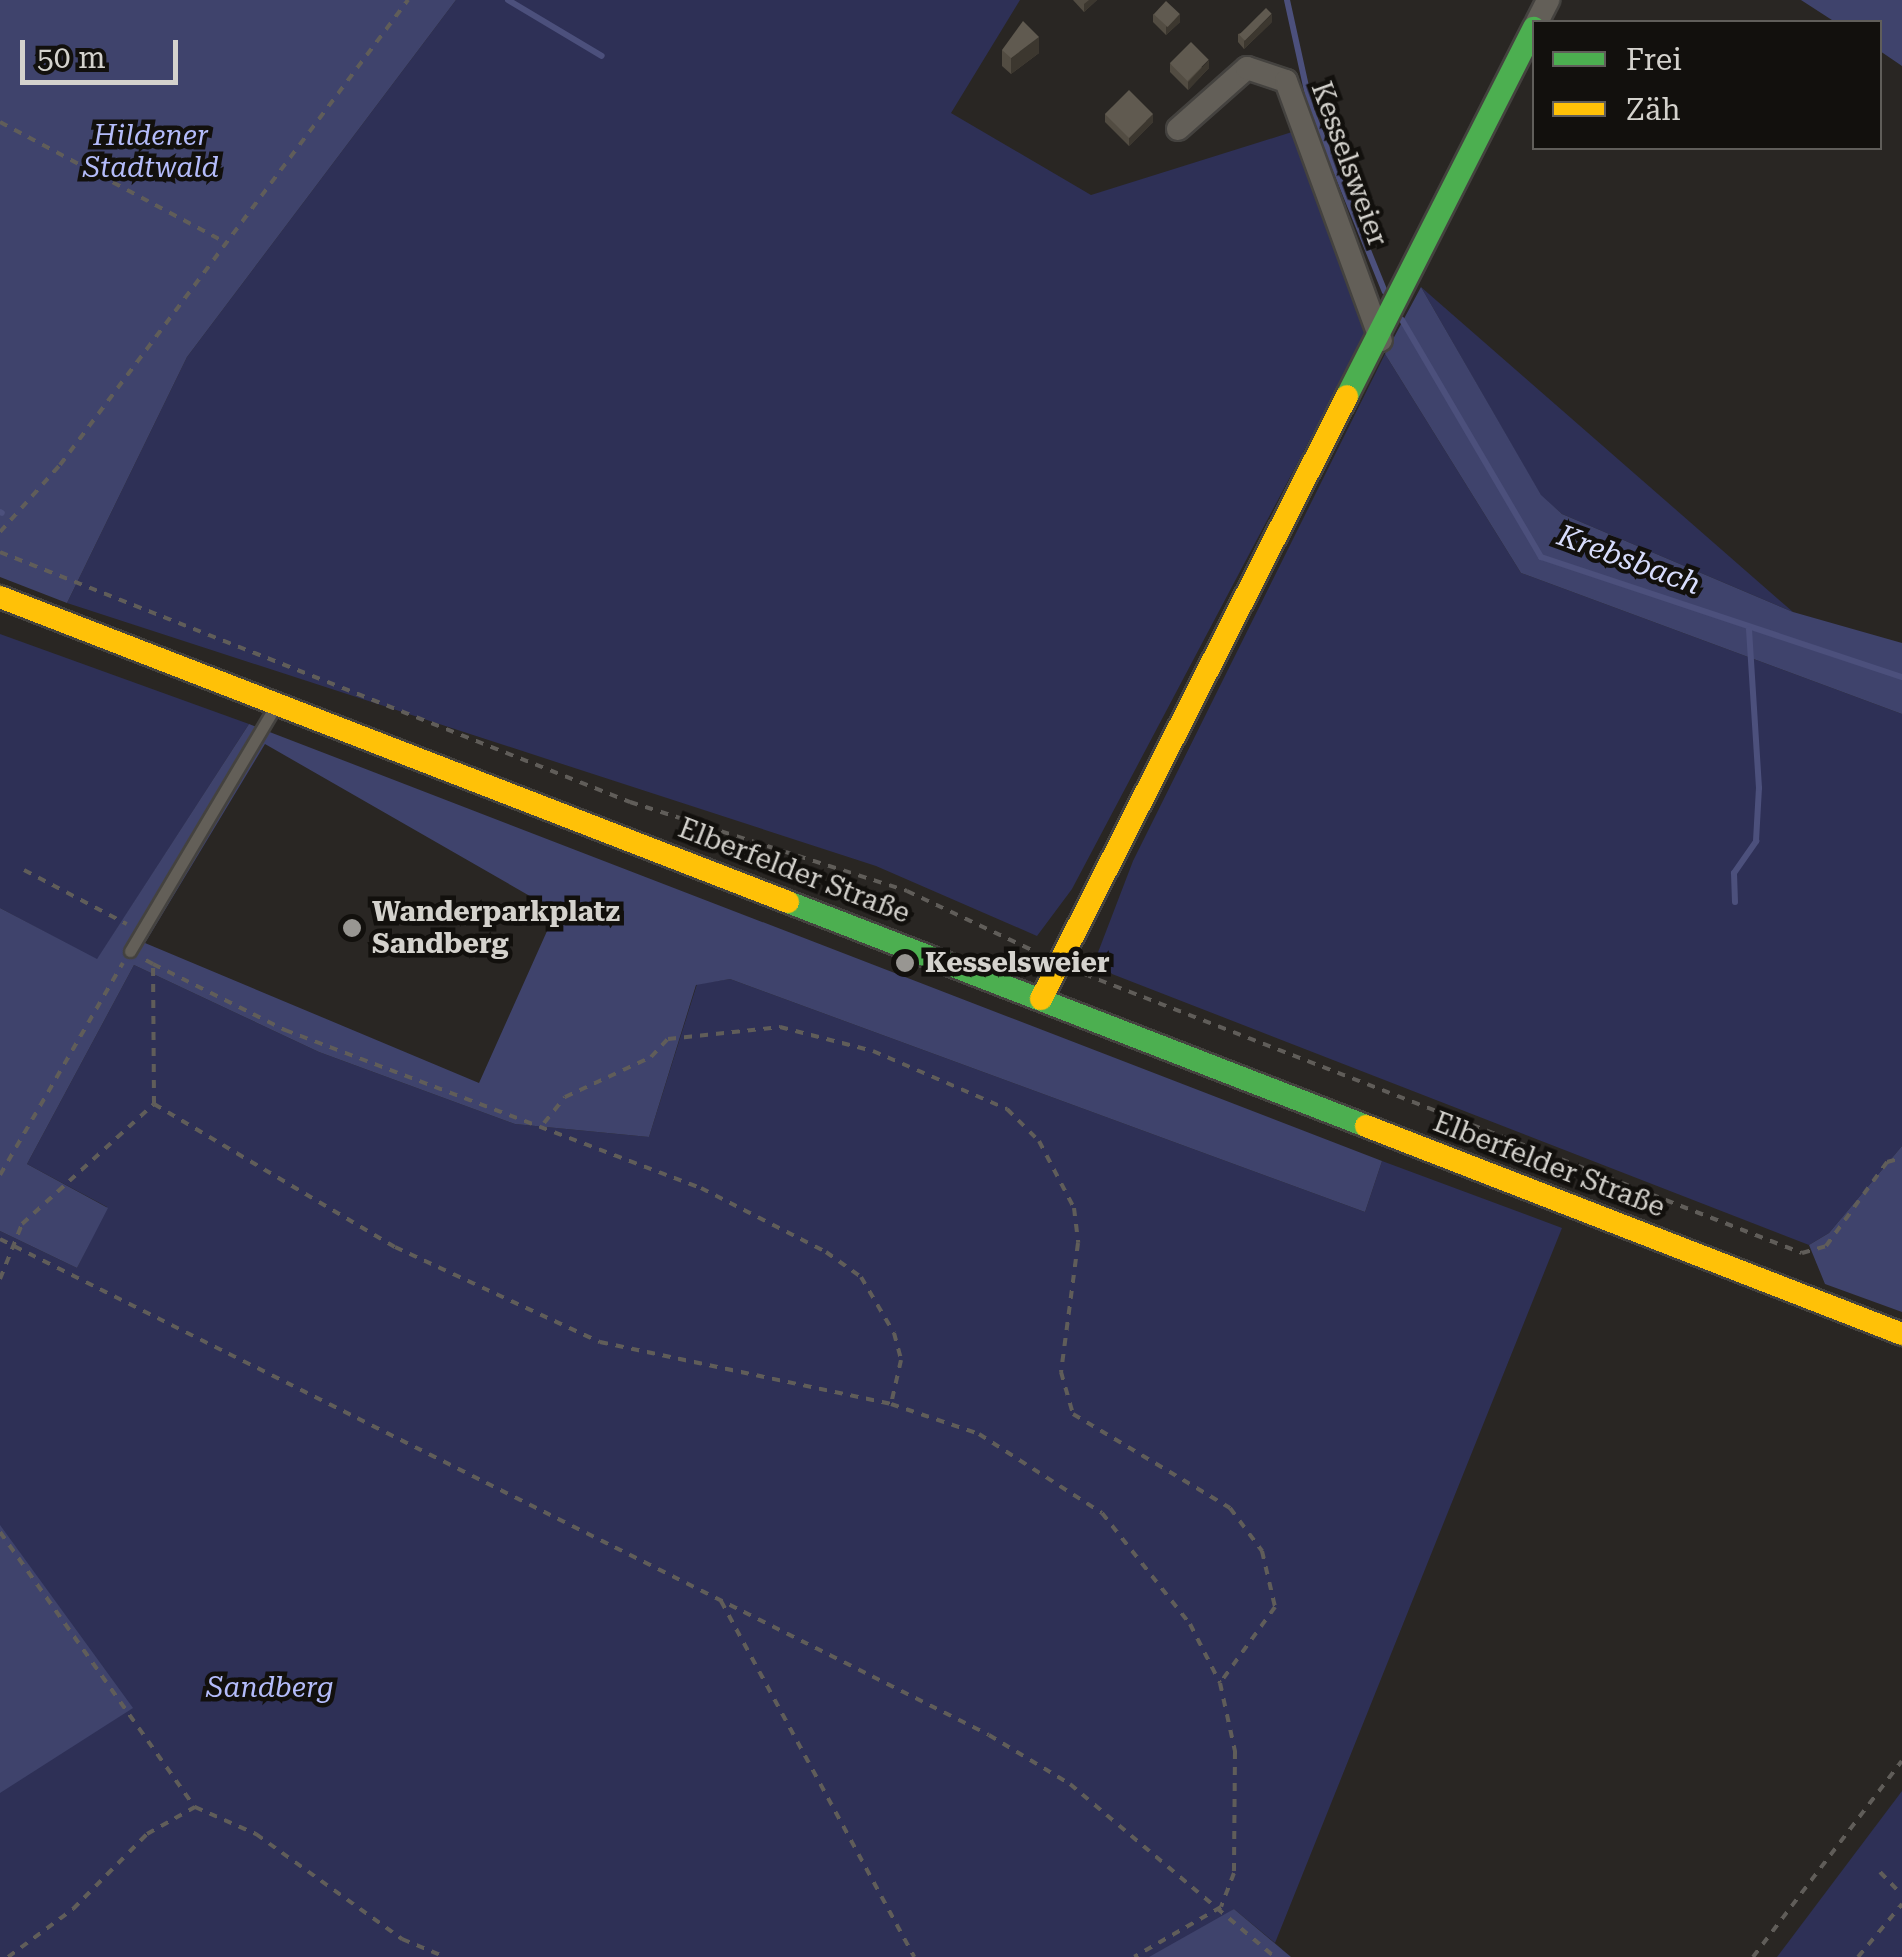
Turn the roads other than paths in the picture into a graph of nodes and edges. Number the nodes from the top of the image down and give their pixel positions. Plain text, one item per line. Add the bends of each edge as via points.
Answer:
1 (1532, 33) edge
2 (1178, 130) dead end
3 (1381, 340) junction
4 (0, 597) edge
5 (276, 704) junction
6 (130, 950) road end
7 (1040, 998) junction
8 (1902, 1334) edge

1 - 3 main road, Kesselsweier
2 - 3 street, Kesselsweier via 1248,68 1286,81
3 - 7 main road, Kesselsweier
4 - 5 main road, Elberfelder Straße
5 - 6 lane
5 - 7 main road, Elberfelder Straße
7 - 8 main road, Elberfelder Straße

